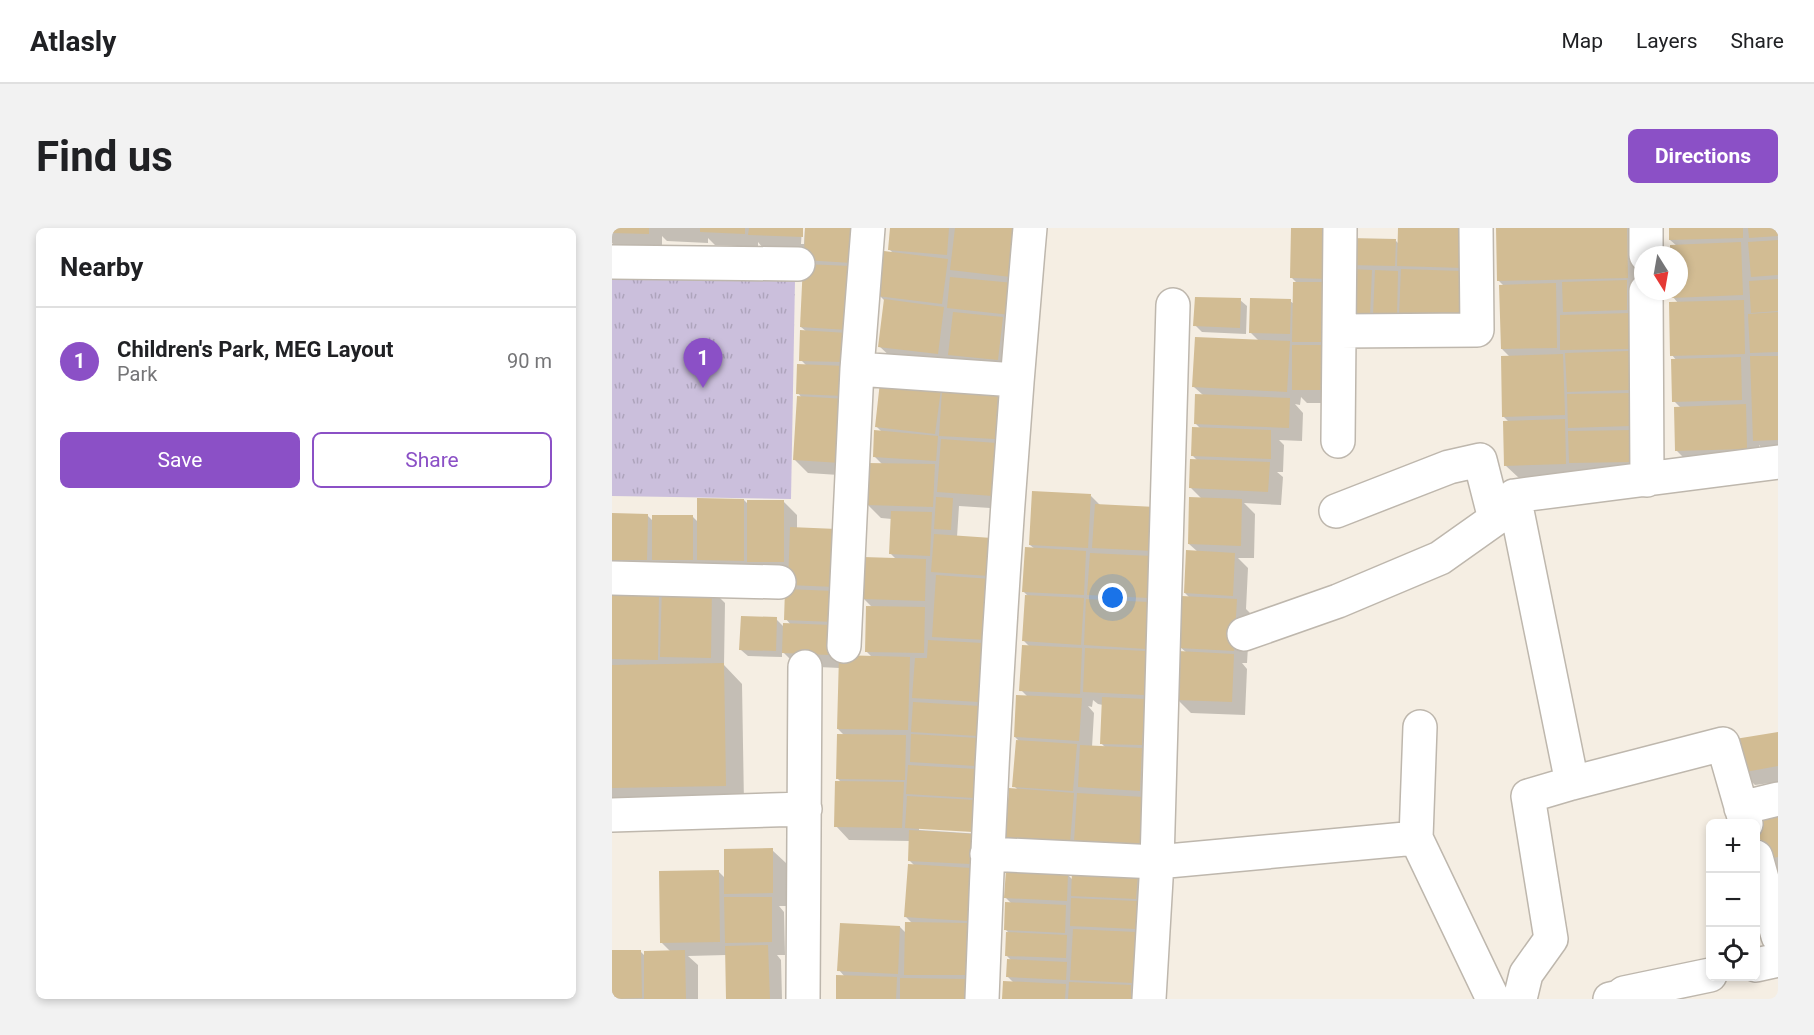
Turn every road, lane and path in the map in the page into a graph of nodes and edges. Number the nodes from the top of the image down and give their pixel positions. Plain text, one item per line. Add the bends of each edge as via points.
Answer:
1 (868, 228) edge
2 (1030, 228) edge
3 (1340, 228) edge
4 (1476, 228) edge
5 (1646, 228) edge
6 (1646, 246) edge
7 (612, 262) edge
8 (798, 264) dead end
9 (1646, 300) edge
10 (1173, 305) dead end
11 (1339, 331) junction
12 (857, 369) junction
13 (1016, 380) junction
14 (1338, 441) dead end
15 (1778, 462) edge
16 (1647, 480) junction
17 (1505, 507) junction
18 (1336, 511) dead end
19 (612, 578) edge
20 (779, 582) dead end
21 (1244, 634) dead end
22 (844, 646) dead end
23 (805, 668) dead end
24 (1420, 727) dead end
25 (1572, 783) junction
26 (1778, 800) edge
27 (805, 809) junction
28 (612, 815) edge
29 (1743, 816) edge
30 (1416, 838) junction
31 (987, 854) junction
32 (1157, 861) junction
33 (1760, 873) edge
34 (1778, 936) edge
35 (1778, 960) edge
36 (1760, 964) edge
37 (1706, 976) edge
38 (803, 999) edge
39 (982, 999) edge
40 (1149, 999) edge
41 (1493, 999) edge
42 (1520, 999) edge
43 (1610, 999) edge

1 - 12 street
2 - 13 street
3 - 11 street
4 - 11 street via 1477,330
5 - 6 street
7 - 8 street
9 - 16 street
10 - 32 street
11 - 14 street
12 - 13 street
12 - 22 street
13 - 31 street
15 - 16 street
16 - 17 street
17 - 18 street via 1480,460 1449,467
17 - 21 street via 1440,558 1338,601
17 - 25 street
19 - 20 street
23 - 27 street
24 - 30 street
25 - 29 street via 1723,744
25 - 42 street via 1528,796 1551,939 1526,974
26 - 29 street
27 - 28 street
27 - 38 street
30 - 32 street
30 - 41 street
31 - 32 street
31 - 39 street
32 - 40 street
33 - 34 street
35 - 36 street
37 - 43 street

